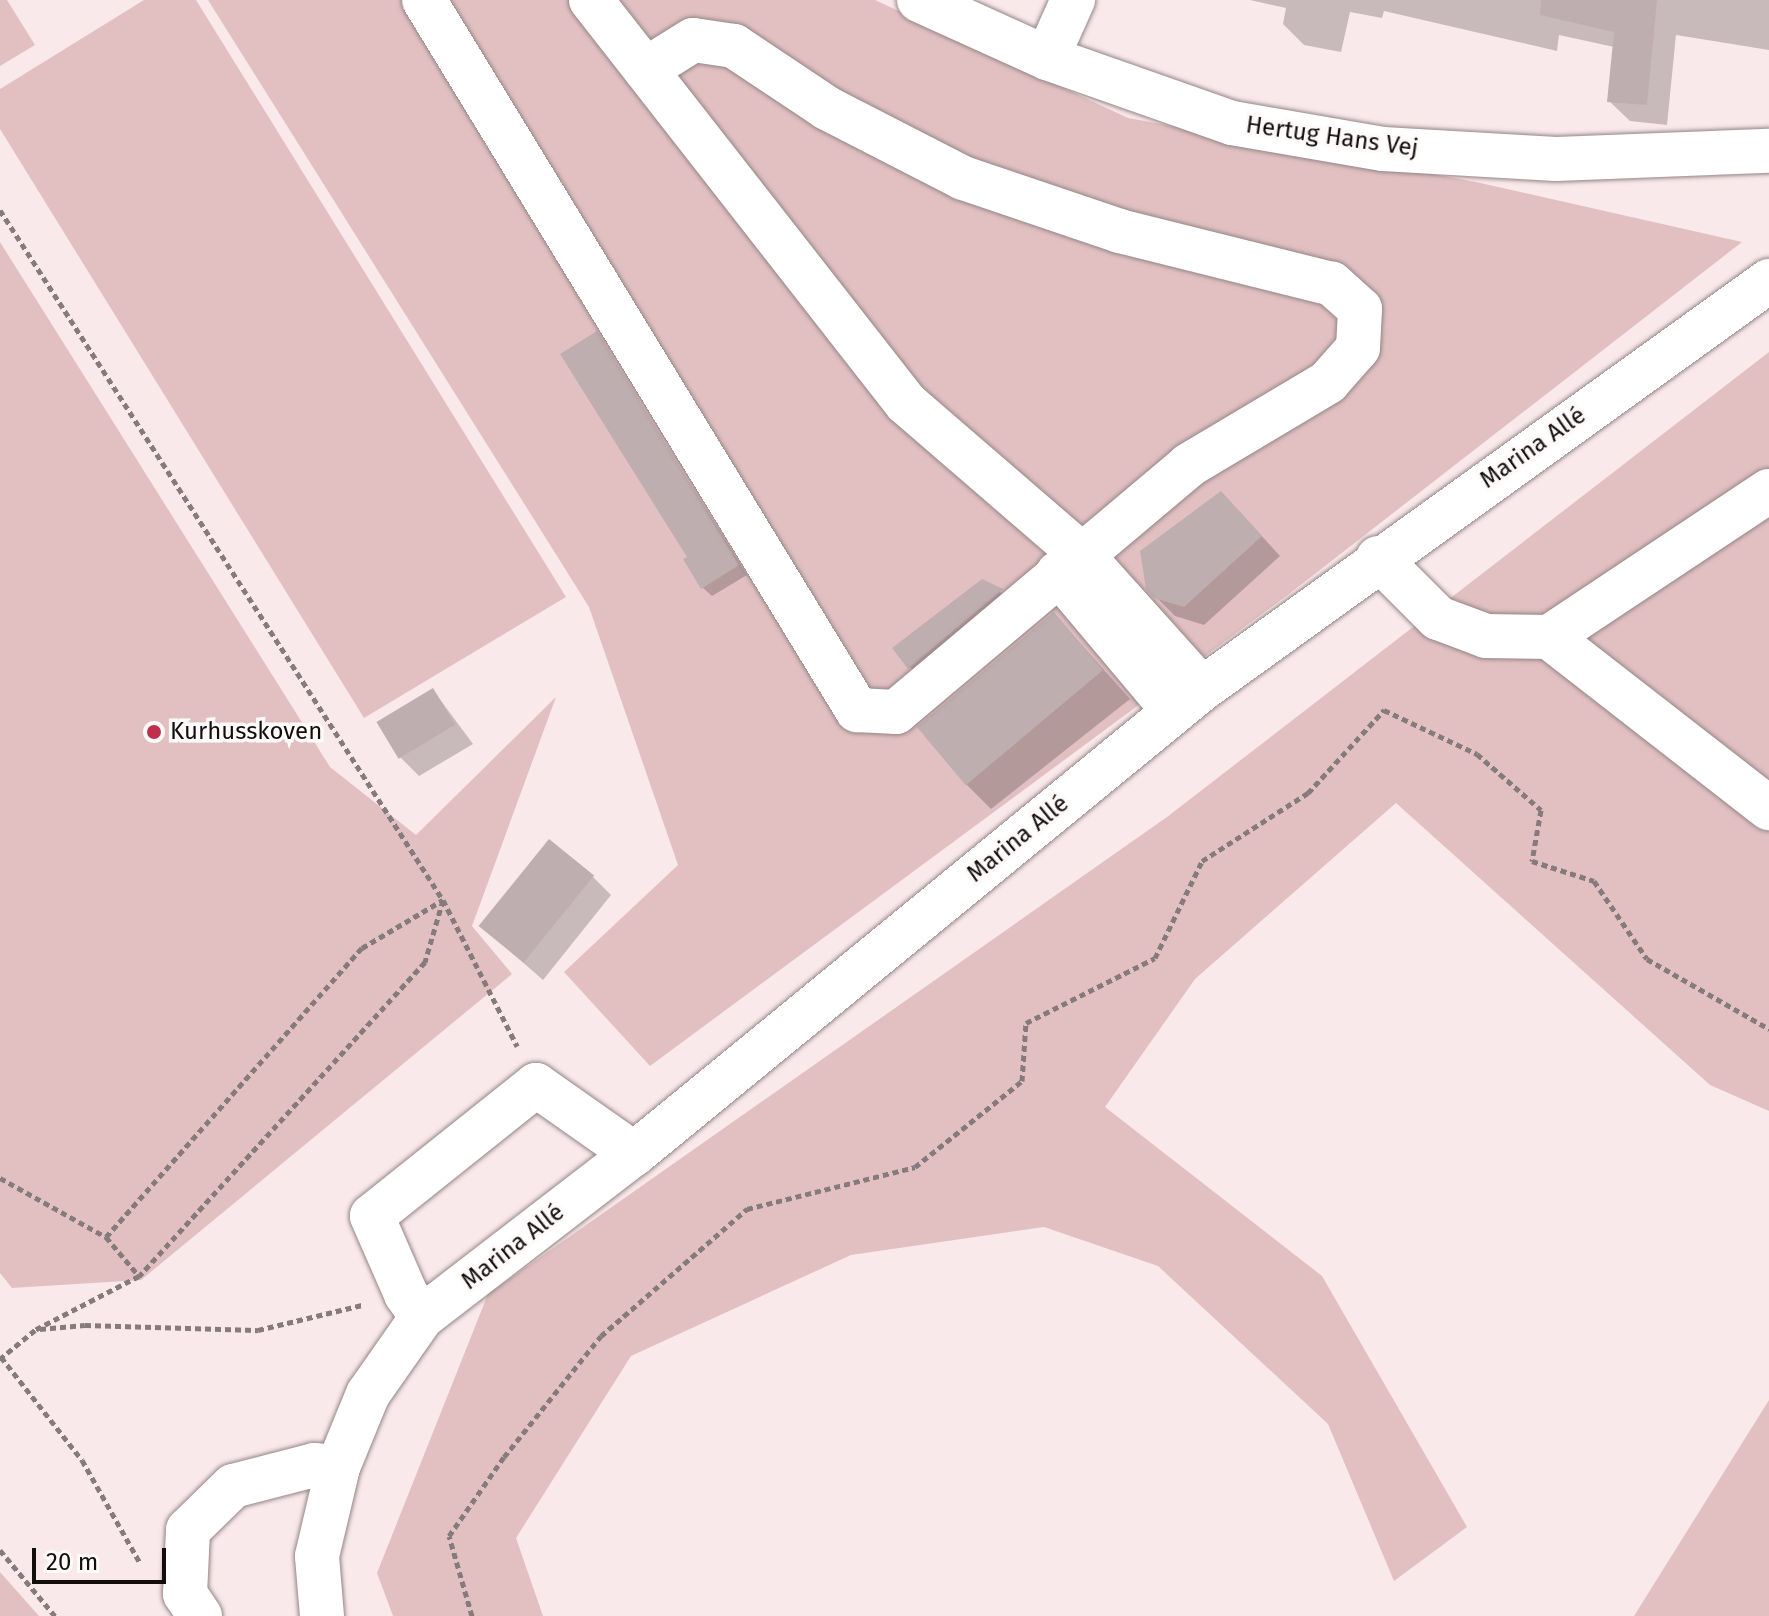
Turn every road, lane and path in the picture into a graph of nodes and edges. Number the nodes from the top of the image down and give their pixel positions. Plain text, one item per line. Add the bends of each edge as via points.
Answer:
1 (424, 0) edge
2 (591, 0) edge
3 (919, 0) edge
4 (1073, 0) edge
5 (1047, 58) junction
6 (648, 68) junction
7 (1769, 151) edge
8 (0, 210) edge
9 (1769, 281) edge
10 (1769, 491) edge
11 (1378, 558) junction
12 (1069, 563) junction
13 (1549, 637) junction
14 (1188, 700) junction
15 (1769, 808) edge
16 (443, 900) junction
17 (497, 1008) dead end
18 (1769, 1029) edge
19 (634, 1154) junction
20 (0, 1178) edge
21 (106, 1237) junction
22 (139, 1276) junction
23 (414, 1306) junction
24 (35, 1330) junction
25 (0, 1358) edge
26 (338, 1467) junction
27 (0, 1550) edge
28 (144, 1573) dead end
29 (55, 1616) edge
30 (200, 1616) edge
31 (322, 1616) edge
32 (472, 1616) edge

1 - 12 street via 857,710 896,712
2 - 6 street
3 - 5 street, Hertug Hans Vej
4 - 5 street
5 - 7 street, Hertug Hans Vej via 1232,123 1383,149 1556,159
6 - 12 street via 906,403
6 - 12 street via 693,40 734,46 827,108 963,178 1120,231 1332,284 1360,309 1358,348 1328,382 1189,465
8 - 16 path
9 - 11 street, Marina Allé
10 - 13 street
11 - 13 street via 1438,618 1486,636
11 - 14 street, Marina Allé
12 - 14 street
13 - 15 street
14 - 19 street, Marina Allé
16 - 17 path
16 - 21 path via 362,948
16 - 22 path via 425,962
18 - 32 path via 1647,959 1594,881 1532,861 1541,810 1477,754 1384,710 1308,793 1202,861 1155,958 1026,1023 1022,1081 915,1167 747,1209 601,1336 504,1457 449,1536
19 - 23 street, Marina Allé
19 - 23 street via 536,1085 372,1216
20 - 21 path
21 - 22 path
22 - 24 path
23 - 24 path via 258,1330 85,1325
23 - 26 street, Marina Allé via 368,1394
24 - 25 path
25 - 28 path via 82,1460 126,1530
26 - 30 street via 314,1465 233,1486 188,1530 185,1594
26 - 31 street, Marina Allé via 317,1556
27 - 29 path

